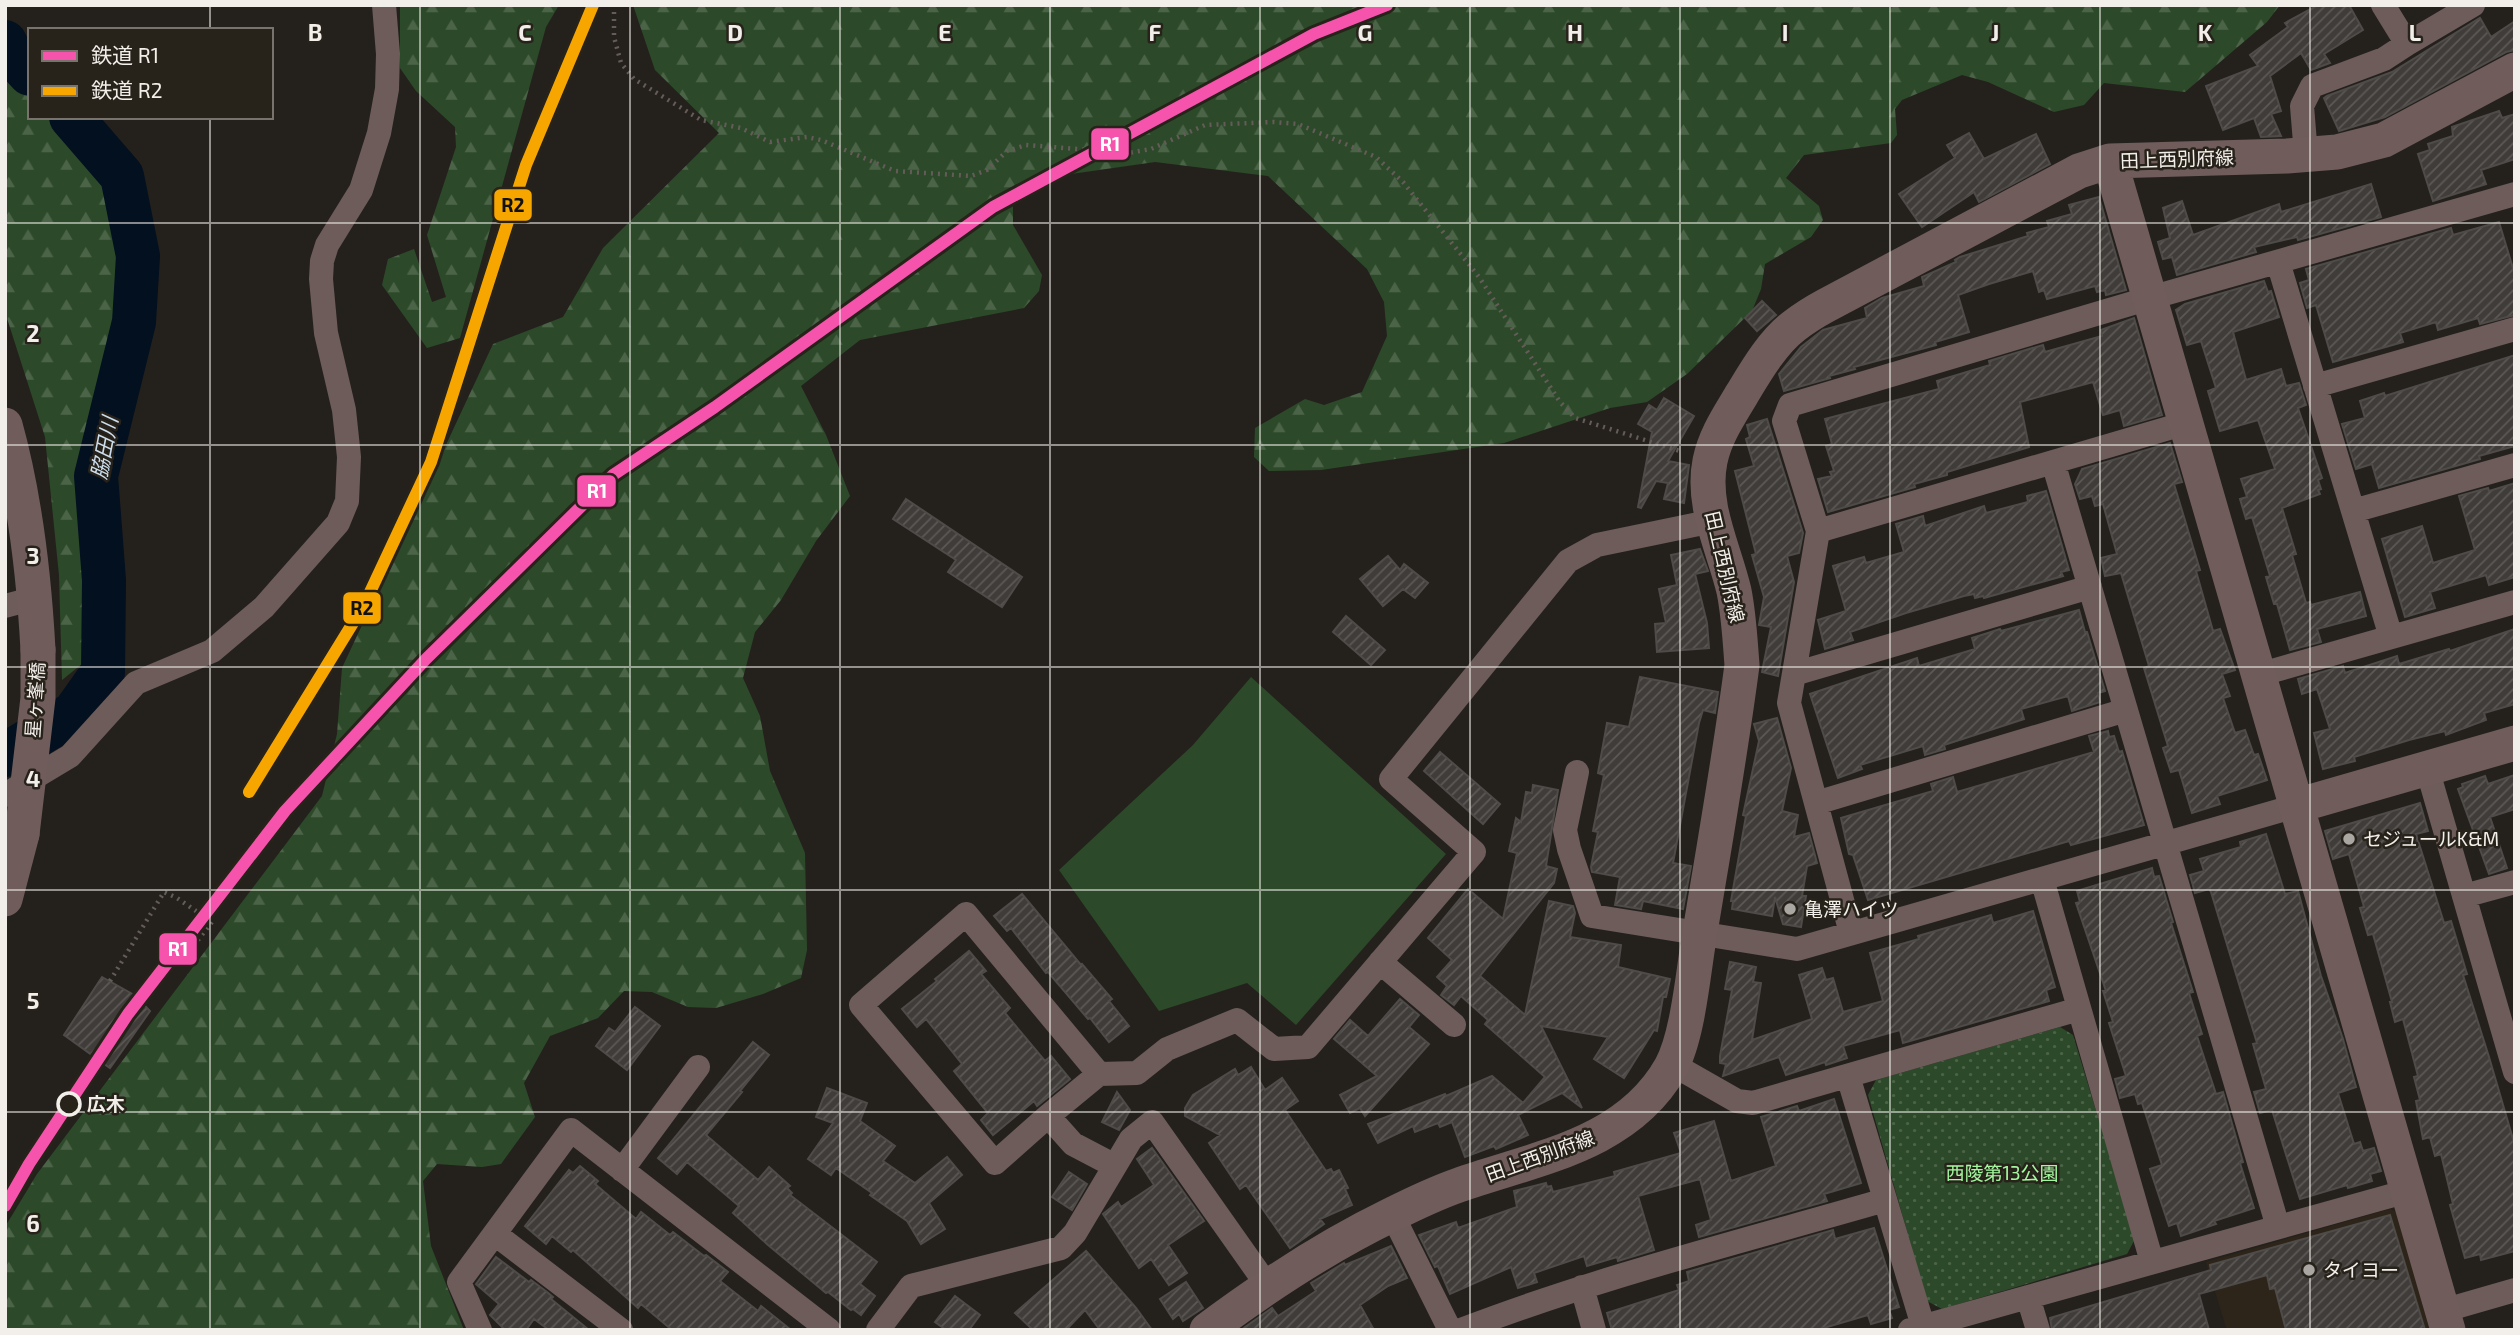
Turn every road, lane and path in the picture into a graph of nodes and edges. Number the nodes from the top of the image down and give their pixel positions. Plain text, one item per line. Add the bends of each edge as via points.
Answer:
1 (383, 5) edge
2 (614, 5) edge
3 (2384, 5) edge
4 (2473, 5) edge
5 (2407, 44) junction
6 (2515, 70) edge
7 (2306, 155) junction
8 (2110, 161) junction
9 (2515, 194) edge
10 (2278, 262) junction
11 (2150, 298) junction
12 (2515, 329) edge
13 (2315, 386) junction
14 (2186, 423) junction
15 (5, 425) edge
16 (1710, 461) junction
17 (2053, 462) junction
18 (2515, 465) edge
19 (2353, 511) junction
20 (1713, 522) junction
21 (1818, 531) junction
22 (2090, 587) junction
23 (20, 602) edge
24 (2515, 602) edge
25 (2390, 638) junction
26 (1794, 674) junction
27 (2258, 676) junction
28 (2126, 710) junction
29 (2515, 743) edge
30 (2427, 768) junction
31 (1577, 772) dead end
32 (5, 795) edge
33 (1816, 803) junction
34 (2296, 806) junction
35 (2165, 843) junction
36 (2042, 879) junction
37 (2515, 882) edge
38 (2464, 896) junction
39 (5, 900) edge
40 (1851, 933) junction
41 (1699, 934) junction
42 (198, 940) dead end
43 (1380, 962) junction
44 (110, 981) dead end
45 (2079, 1009) junction
46 (2508, 1024) edge
47 (1454, 1025) dead end
48 (1672, 1065) junction
49 (698, 1067) dead end
50 (2515, 1072) edge
51 (1099, 1074) junction
52 (1848, 1076) junction
53 (1048, 1116) junction
54 (1115, 1166) junction
55 (622, 1170) junction
56 (2408, 1191) junction
57 (1885, 1200) junction
58 (1392, 1214) junction
59 (2278, 1227) junction
60 (495, 1234) junction
61 (2152, 1262) junction
62 (1267, 1285) junction
63 (1582, 1287) junction
64 (2515, 1290) edge
65 (2028, 1297) junction
66 (2445, 1320) edge
67 (1916, 1328) edge
68 (480, 1330) edge
69 (621, 1330) edge
70 (829, 1330) edge
71 (878, 1330) edge
72 (1207, 1330) edge
73 (1450, 1330) edge
74 (1461, 1330) edge
75 (1594, 1330) edge
76 (2038, 1330) edge

1 - 32 street via 387,89 379,133 361,190 322,261 326,333 344,410 349,457 347,501 338,523 264,607 212,651 136,683 70,755
2 - 16 path via 614,37 621,63 634,79 701,120 741,128 770,142 807,137 821,140 895,172 971,176 987,170 1007,151 1026,145 1128,153 1151,149 1205,125 1298,124 1376,157 1403,182 1479,277 1560,402 1576,418
3 - 5 street
4 - 5 street
5 - 7 street via 2384,59 2312,86 2302,106
6 - 7 street, 田上西別府線 via 2384,140
7 - 8 street, 田上西別府線
8 - 11 street
8 - 16 street, 田上西別府線 via 2079,171 1792,328 1745,390 1719,433
9 - 10 street
10 - 11 street
10 - 13 street
11 - 14 street
11 - 21 street via 1790,405 1784,421
12 - 13 street
13 - 19 street
14 - 17 street
14 - 27 street
15 - 23 street, 星ヶ峯橋 via 15,459
16 - 20 street, 田上西別府線
17 - 21 street
17 - 22 street
18 - 19 street
19 - 25 street
20 - 41 street, 田上西別府線 via 1739,619 1742,665
20 - 43 street via 1597,545 1568,561 1391,779 1474,852
21 - 26 street
22 - 26 street
22 - 28 street
23 - 39 street, 星ヶ峯橋, bridge via 38,650 38,698 22,834
24 - 25 street
25 - 27 street
26 - 33 street via 1788,704
27 - 34 street
28 - 33 street
28 - 35 street
29 - 30 street
30 - 34 street
30 - 38 street
31 - 41 street via 1565,830 1592,916
33 - 40 street
34 - 35 street
34 - 56 street
35 - 36 street
35 - 59 street
36 - 40 street
36 - 45 street
37 - 38 street
38 - 46 street
40 - 41 street via 1797,949
41 - 48 street, 田上西別府線 via 1681,1040
42 - 44 path via 212,922 164,892
43 - 47 street
43 - 51 street via 1308,1047 1274,1049 1237,1020 1167,1049 1137,1073
45 - 52 street
45 - 61 street
46 - 50 street
48 - 52 street via 1737,1101 1753,1103
48 - 58 street, 田上西別府線 via 1639,1107 1609,1131
49 - 55 street
51 - 53 street
51 - 53 street via 966,914 861,1005 995,1163
52 - 57 street
53 - 54 street via 1073,1144
54 - 62 street via 1131,1139 1152,1122
54 - 71 street via 1061,1248 911,1286
55 - 60 street via 571,1130
55 - 70 street
56 - 59 street
56 - 66 street
57 - 63 street
57 - 67 street
58 - 62 street, 田上西別府線
58 - 73 street
59 - 61 street
60 - 68 street via 459,1282
60 - 69 street
61 - 65 street
62 - 72 street, 田上西別府線
63 - 74 street
63 - 75 street
64 - 66 street
65 - 67 street
65 - 76 street

